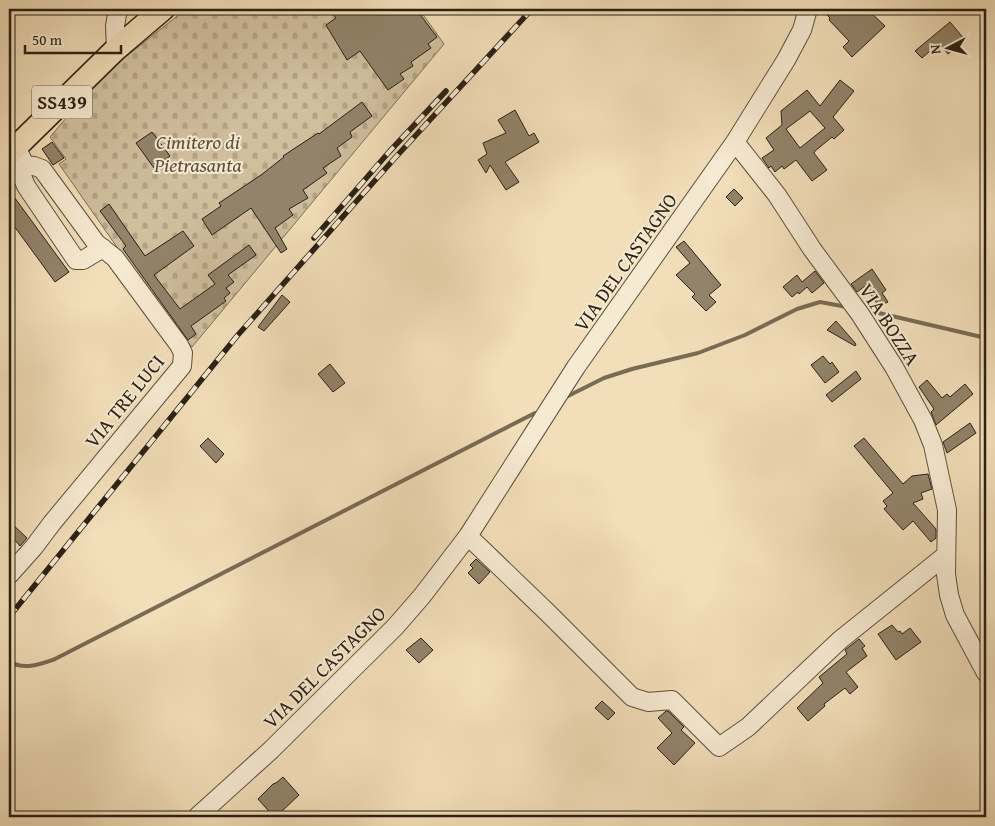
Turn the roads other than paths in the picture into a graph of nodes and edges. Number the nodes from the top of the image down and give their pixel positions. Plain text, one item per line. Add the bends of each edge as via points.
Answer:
1 (118, 9) edge
2 (163, 9) edge
3 (808, 9) edge
4 (116, 49) junction
5 (735, 142) junction
6 (17, 155) edge
7 (103, 248) junction
8 (468, 536) junction
9 (946, 555) junction
10 (9, 575) edge
11 (986, 673) edge
12 (197, 817) edge

1 - 4 street
2 - 4 main road, SS439
3 - 5 street, VIA DEL CASTAGNO via 802,30 786,60
4 - 6 main road, SS439
5 - 8 street, VIA DEL CASTAGNO via 576,368
5 - 9 street, VIA BOZZA via 777,195 860,314 923,420 933,445 947,510
6 - 7 street, VIA TRE LUCI via 42,169
6 - 7 street via 26,186 76,260 83,260
7 - 10 street, VIA TRE LUCI via 115,258 179,344 182,366
8 - 9 street via 632,697 648,702 672,700 719,747 748,727 840,640
8 - 12 street, VIA DEL CASTAGNO via 395,627 272,750
9 - 11 street, VIA BOZZA via 949,595 955,615

